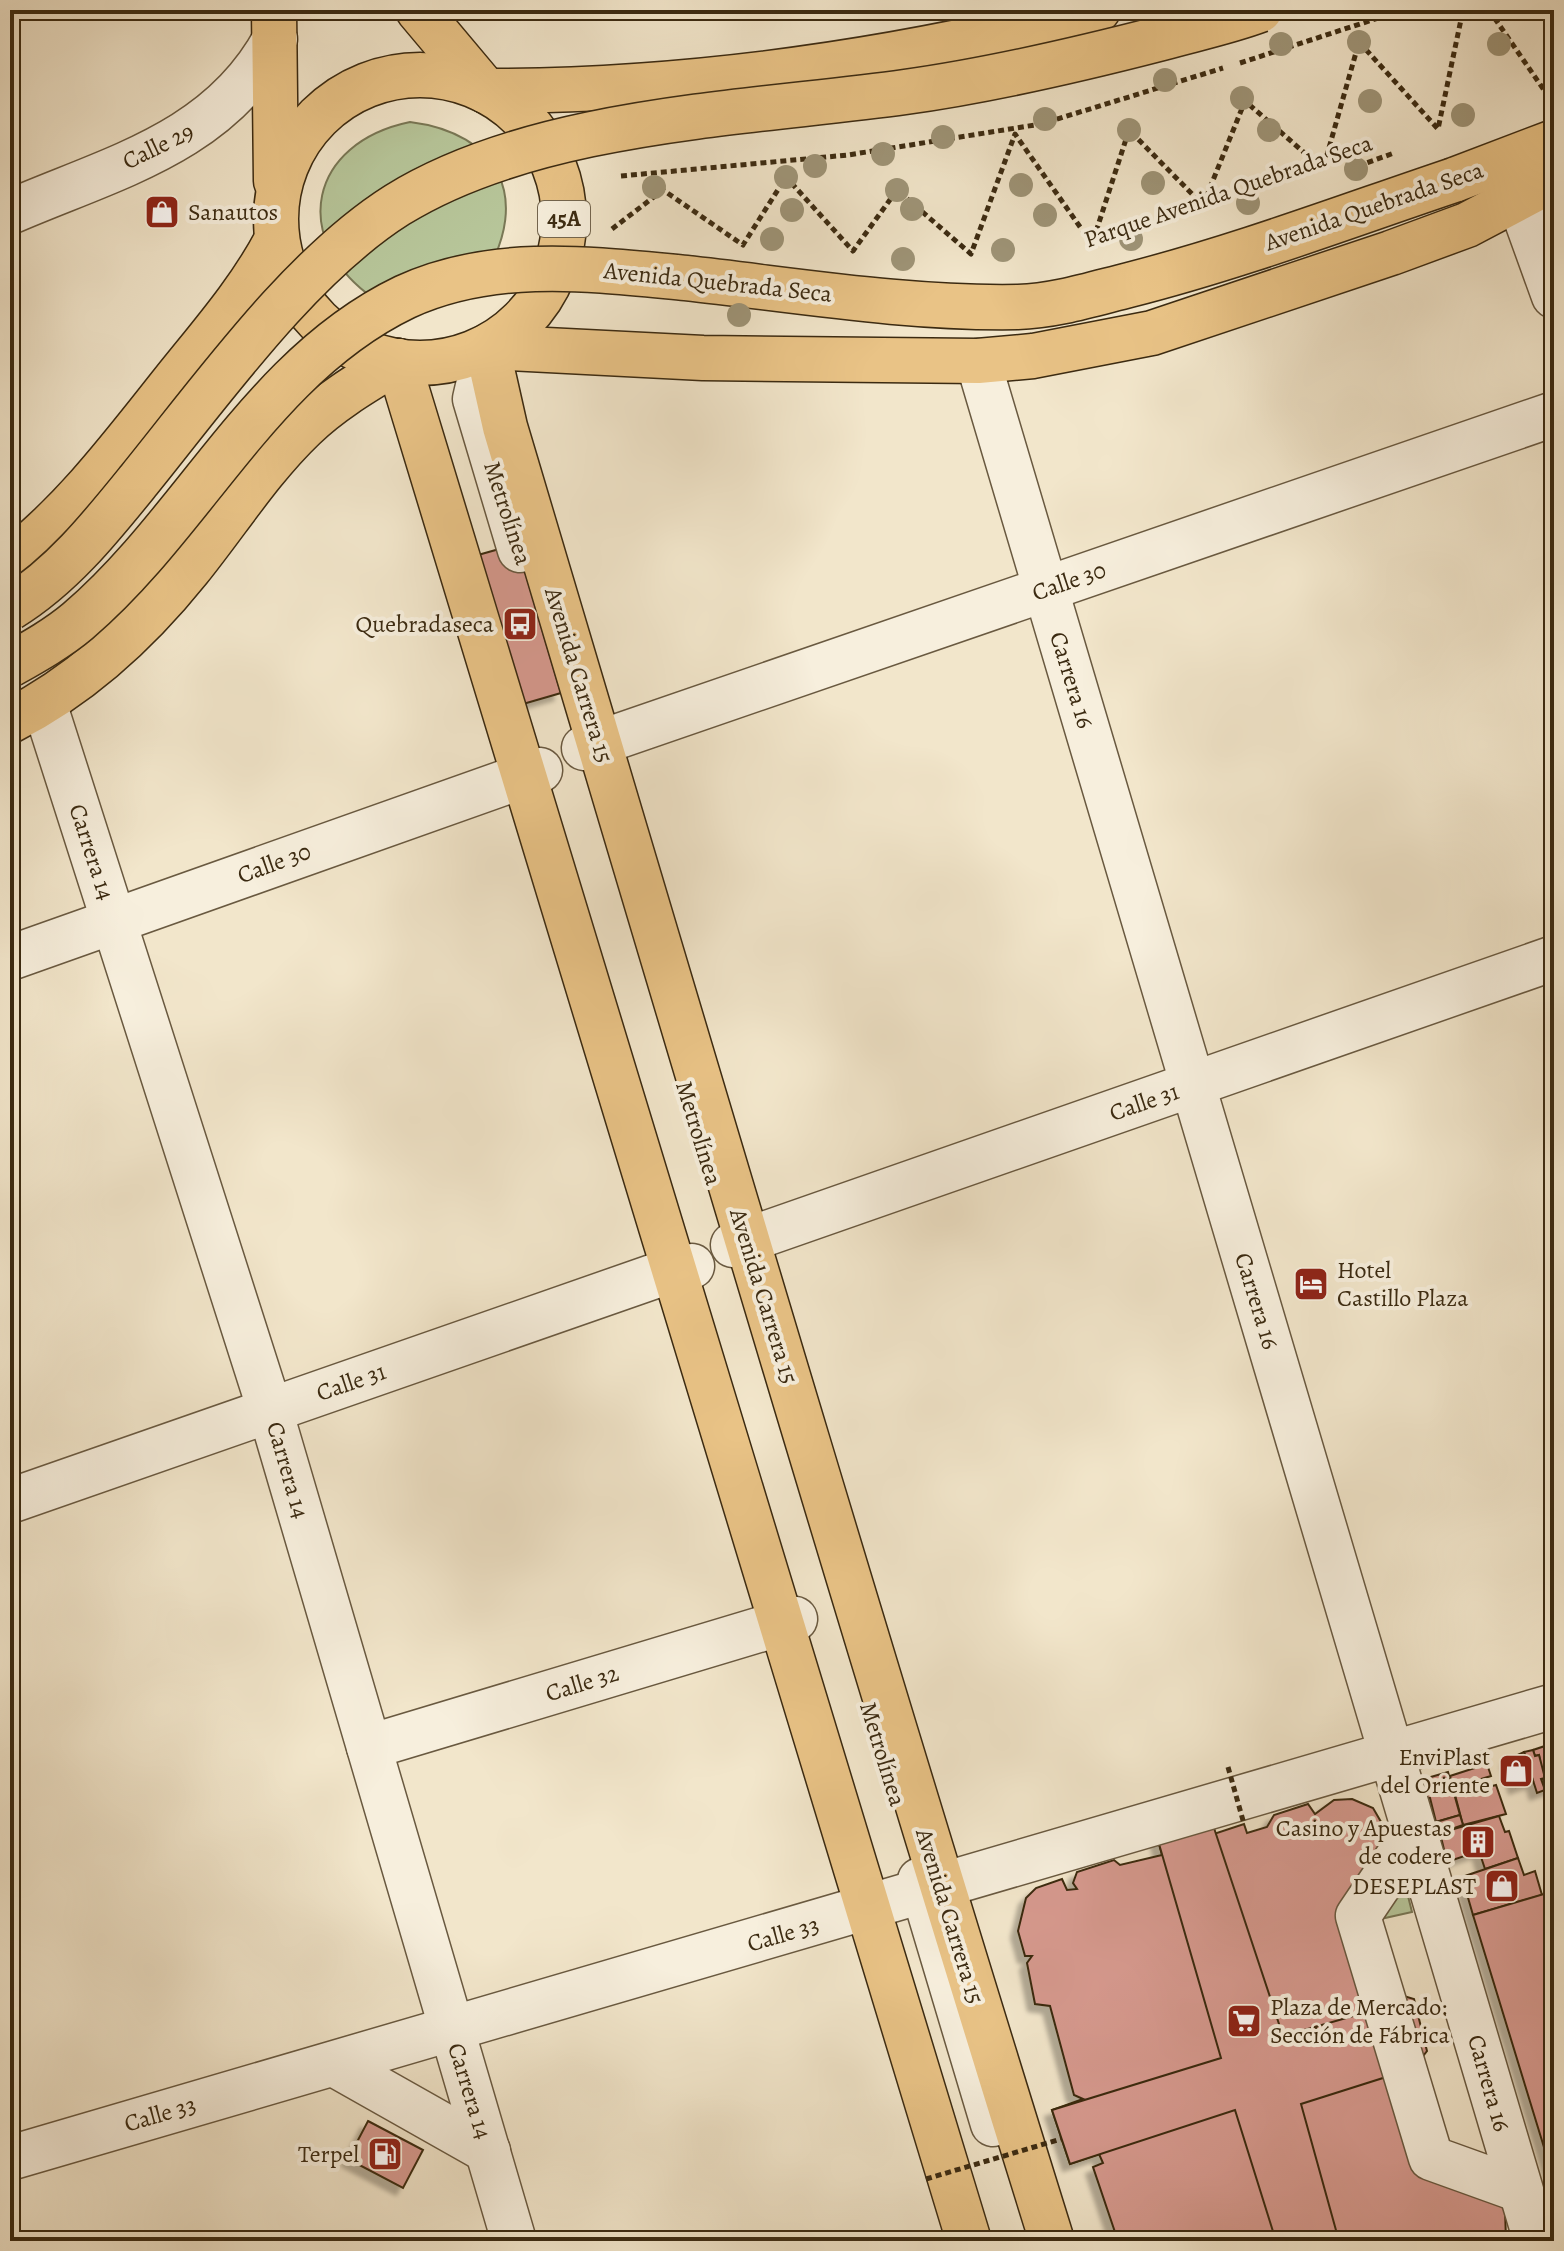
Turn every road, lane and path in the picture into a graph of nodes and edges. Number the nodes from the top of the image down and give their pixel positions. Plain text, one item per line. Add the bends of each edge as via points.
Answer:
1 (418, 10) edge
2 (1098, 10) edge
3 (1260, 10) edge
4 (1463, 10) edge
5 (1489, 10) edge
6 (1041, 17) edge
7 (274, 24) edge
8 (1554, 53) edge
9 (486, 91) junction
10 (1554, 142) edge
11 (1398, 152) dead end
12 (1353, 167) dead end
13 (1526, 180) edge
14 (277, 196) junction
15 (10, 212) edge
16 (584, 226) junction
17 (276, 241) junction
18 (728, 247) dead end
19 (744, 249) dead end
20 (851, 257) dead end
21 (866, 258) dead end
22 (1554, 296) edge
23 (487, 347) junction
24 (398, 361) junction
25 (978, 361) junction
26 (1554, 414) edge
27 (10, 561) edge
28 (1046, 589) junction
29 (10, 608) edge
30 (10, 665) edge
31 (27, 712) edge
32 (592, 745) junction
33 (532, 772) junction
34 (114, 921) junction
35 (10, 958) edge
36 (1554, 958) edge
37 (1193, 1085) junction
38 (740, 1243) junction
39 (683, 1268) junction
40 (270, 1410) junction
41 (10, 1501) edge
42 (788, 1621) junction
43 (1554, 1706) edge
44 (369, 1747) junction
45 (1391, 1754) junction
46 (1414, 1833) junction
47 (904, 1898) junction
48 (452, 2030) junction
49 (334, 2064) junction
50 (1061, 2139) dead end
51 (488, 2151) junction
52 (10, 2158) edge
53 (926, 2179) dead end
54 (1520, 2190) junction
55 (514, 2241) edge
56 (969, 2241) edge
57 (985, 2241) edge
58 (1030, 2241) edge
59 (1052, 2241) edge
60 (1536, 2241) edge

1 - 9 main road, 45A
2 - 6 main road
3 - 29 main road, bridge via 1088,58 908,92 593,134 522,150 458,174 397,205 345,244 260,333 67,564
4 - 16 path, Parque Avenida Quebrada Seca via 1438,129 1359,42 1323,169 1245,101 1203,205 1129,130 1092,244 1015,134 971,254 897,190 853,251 786,177 743,245 663,190 611,231
5 - 8 path via 1546,93
6 - 9 main road via 869,58 714,80 593,91
7 - 14 main road, 45A
7 - 15 street, Calle 29 via 244,86 215,115 182,137
9 - 14 main road, 45A via 428,76 397,76 354,90 318,117 291,153
9 - 16 main road, 45A via 519,114 544,145
10 - 13 main road, Avenida Quebrada Seca
11 - 12 path, Parque Avenida Quebrada Seca
13 - 22 street
13 - 25 main road via 1429,239 1152,333 1047,354
13 - 30 main road, Avenida Quebrada Seca, bridge via 1454,180 1167,275 1023,307 879,300 576,267 502,271 446,283 367,318 329,346 247,426 110,591 75,624
14 - 17 main road, 45A
16 - 23 main road, 45A via 559,260 543,295 518,324
17 - 24 main road, 45A via 290,284 318,321 355,348
17 - 27 main road via 240,299 110,461 73,505
18 - 19 path
20 - 21 path
23 - 24 main road, 45A via 444,361
23 - 25 main road via 703,358
23 - 32 main road, Avenida Carrera 15
24 - 31 main road via 341,396 303,428 148,616 98,663
24 - 33 main road, Avenida Carrera 15
25 - 28 street, Carrera 16
26 - 28 street, Calle 30
28 - 32 street, Calle 30
28 - 37 street, Carrera 16
31 - 34 street, Carrera 14
32 - 38 main road, Avenida Carrera 15
33 - 34 street, Calle 30
33 - 39 main road, Avenida Carrera 15
34 - 35 street, Calle 30
34 - 40 street, Carrera 14
36 - 37 street, Calle 31
37 - 38 street, Calle 31
37 - 45 street, Carrera 16
38 - 47 main road, Avenida Carrera 15
39 - 40 street, Calle 31
39 - 42 main road, Avenida Carrera 15
40 - 41 street, Calle 31
40 - 44 street, Carrera 14
42 - 44 street, Calle 32
42 - 47 main road, Avenida Carrera 15
43 - 45 street, Calle 33
44 - 48 street, Carrera 14
45 - 46 street, Carrera 16
45 - 47 street, Calle 33
46 - 54 street, Carrera 16
46 - 54 street via 1358,1916 1385,2007 1431,2158
47 - 48 street, Calle 33
47 - 56 main road, Avenida Carrera 15
47 - 57 street
47 - 58 street
47 - 59 main road, Avenida Carrera 15
48 - 49 street, Calle 33
48 - 51 street, Carrera 14
49 - 51 street
49 - 52 street, Calle 33
50 - 53 path, bridge
51 - 55 street, Carrera 14
54 - 60 street, Carrera 16

